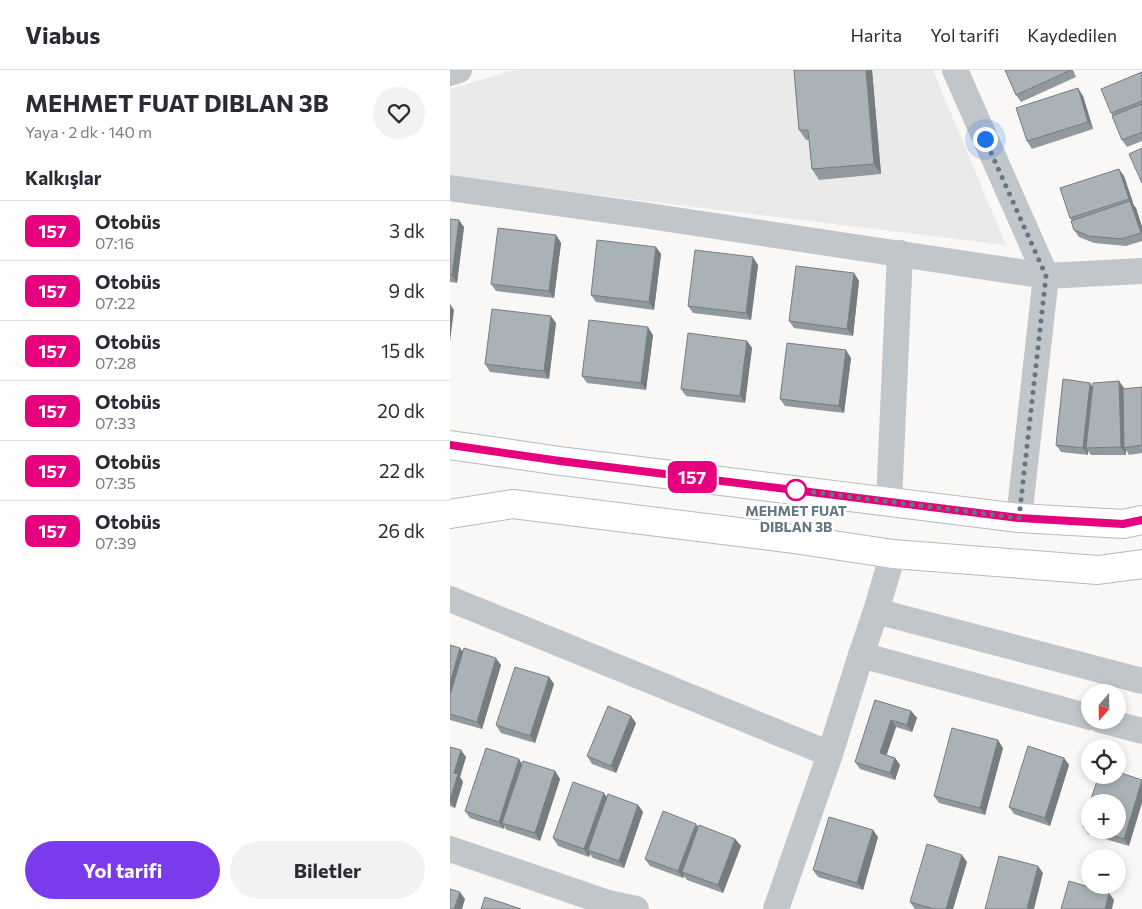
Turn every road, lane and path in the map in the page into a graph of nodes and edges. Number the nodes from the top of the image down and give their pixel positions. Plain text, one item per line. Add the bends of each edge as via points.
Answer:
1 (459, 70) edge
2 (955, 70) edge
3 (450, 73) edge
4 (450, 188) edge
5 (900, 253) junction
6 (1142, 271) edge
7 (1046, 276) junction
8 (450, 445) edge
9 (890, 502) junction
10 (450, 514) edge
11 (1019, 518) junction
12 (1142, 520) edge
13 (893, 554) junction
14 (1142, 564) edge
15 (450, 599) edge
16 (876, 611) junction
17 (861, 655) junction
18 (1142, 681) edge
19 (1081, 715) edge
20 (1126, 727) edge
21 (1142, 731) edge
22 (830, 754) junction
23 (450, 849) edge
24 (636, 909) edge
25 (776, 909) edge

1 - 3 street
2 - 7 street
4 - 5 street
5 - 7 street
5 - 9 street
6 - 7 street
7 - 11 street
8 - 9 main road
9 - 11 main road
10 - 13 main road via 513,504
11 - 12 main road via 1123,524
13 - 14 main road via 1098,570
13 - 16 street
15 - 22 street
16 - 17 street
16 - 18 street
17 - 19 street
17 - 22 street
20 - 21 street
22 - 25 street
23 - 24 street via 608,903

